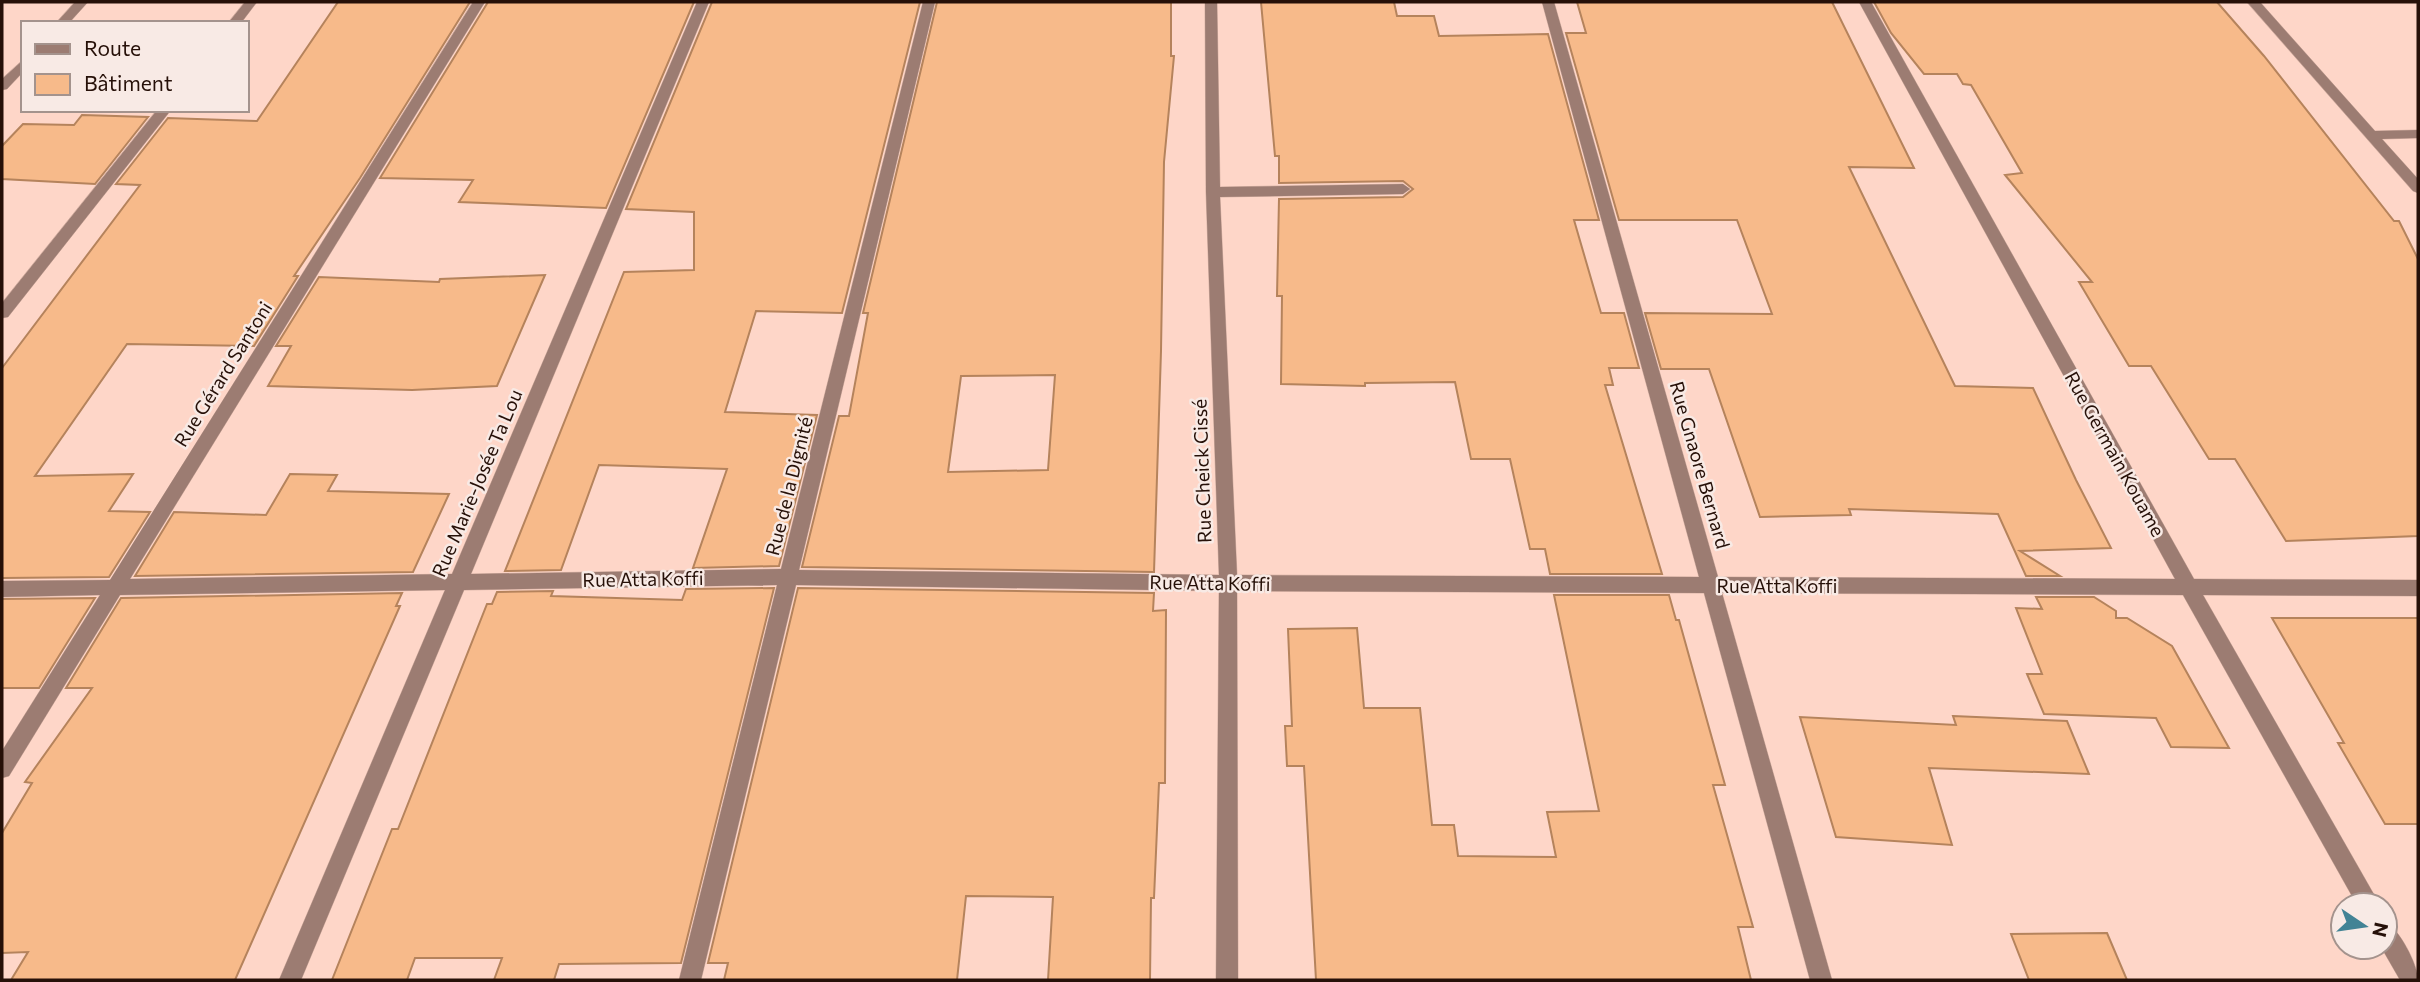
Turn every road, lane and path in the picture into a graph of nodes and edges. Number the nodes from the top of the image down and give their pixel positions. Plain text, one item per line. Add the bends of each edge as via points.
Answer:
1 (82, 2) edge
2 (251, 2) edge
3 (479, 2) edge
4 (703, 2) edge
5 (929, 2) edge
6 (1211, 2) edge
7 (1548, 2) edge
8 (1865, 2) edge
9 (2253, 2) edge
10 (64, 21) edge
11 (236, 21) edge
12 (21, 66) edge
13 (2, 86) edge
14 (162, 112) edge
15 (2418, 134) edge
16 (2372, 135) junction
17 (2418, 188) edge
18 (1403, 189) dead end
19 (1213, 192) junction
20 (2, 313) edge
21 (788, 577) junction
22 (458, 582) junction
23 (1227, 583) junction
24 (1713, 586) junction
25 (2188, 586) junction
26 (2, 589) edge
27 (114, 589) junction
28 (2418, 589) edge
29 (2, 769) edge
30 (2361, 891) edge
31 (2399, 957) edge
32 (290, 980) edge
33 (690, 980) edge
34 (1227, 980) edge
35 (1821, 980) edge
36 (2412, 980) edge

1 - 10 street
2 - 11 street
3 - 27 street, Rue Gérard Santoni
4 - 22 street, Rue Marie-Josée Ta Lou
5 - 21 street, Rue de la Dignité
6 - 19 street, Rue Cheick Cissé
7 - 24 street, Rue Gnaore Bernard
8 - 25 street, Rue Germain Kouame
9 - 16 street
12 - 13 street
14 - 20 street
15 - 16 street
16 - 17 street
18 - 19 street
19 - 23 street, Rue Cheick Cissé
21 - 22 street, Rue Atta Koffi
21 - 23 street, Rue Atta Koffi
21 - 33 street, Rue de la Dignité
22 - 27 street, Rue Atta Koffi
22 - 32 street, Rue Marie-Josée Ta Lou
23 - 24 street, Rue Atta Koffi
23 - 34 street, Rue Cheick Cissé
24 - 25 street, Rue Atta Koffi
24 - 35 street, Rue Gnaore Bernard
25 - 28 street, Rue Atta Koffi
25 - 30 street, Rue Germain Kouame
26 - 27 street, Rue Atta Koffi
27 - 29 street, Rue Gérard Santoni
31 - 36 street

